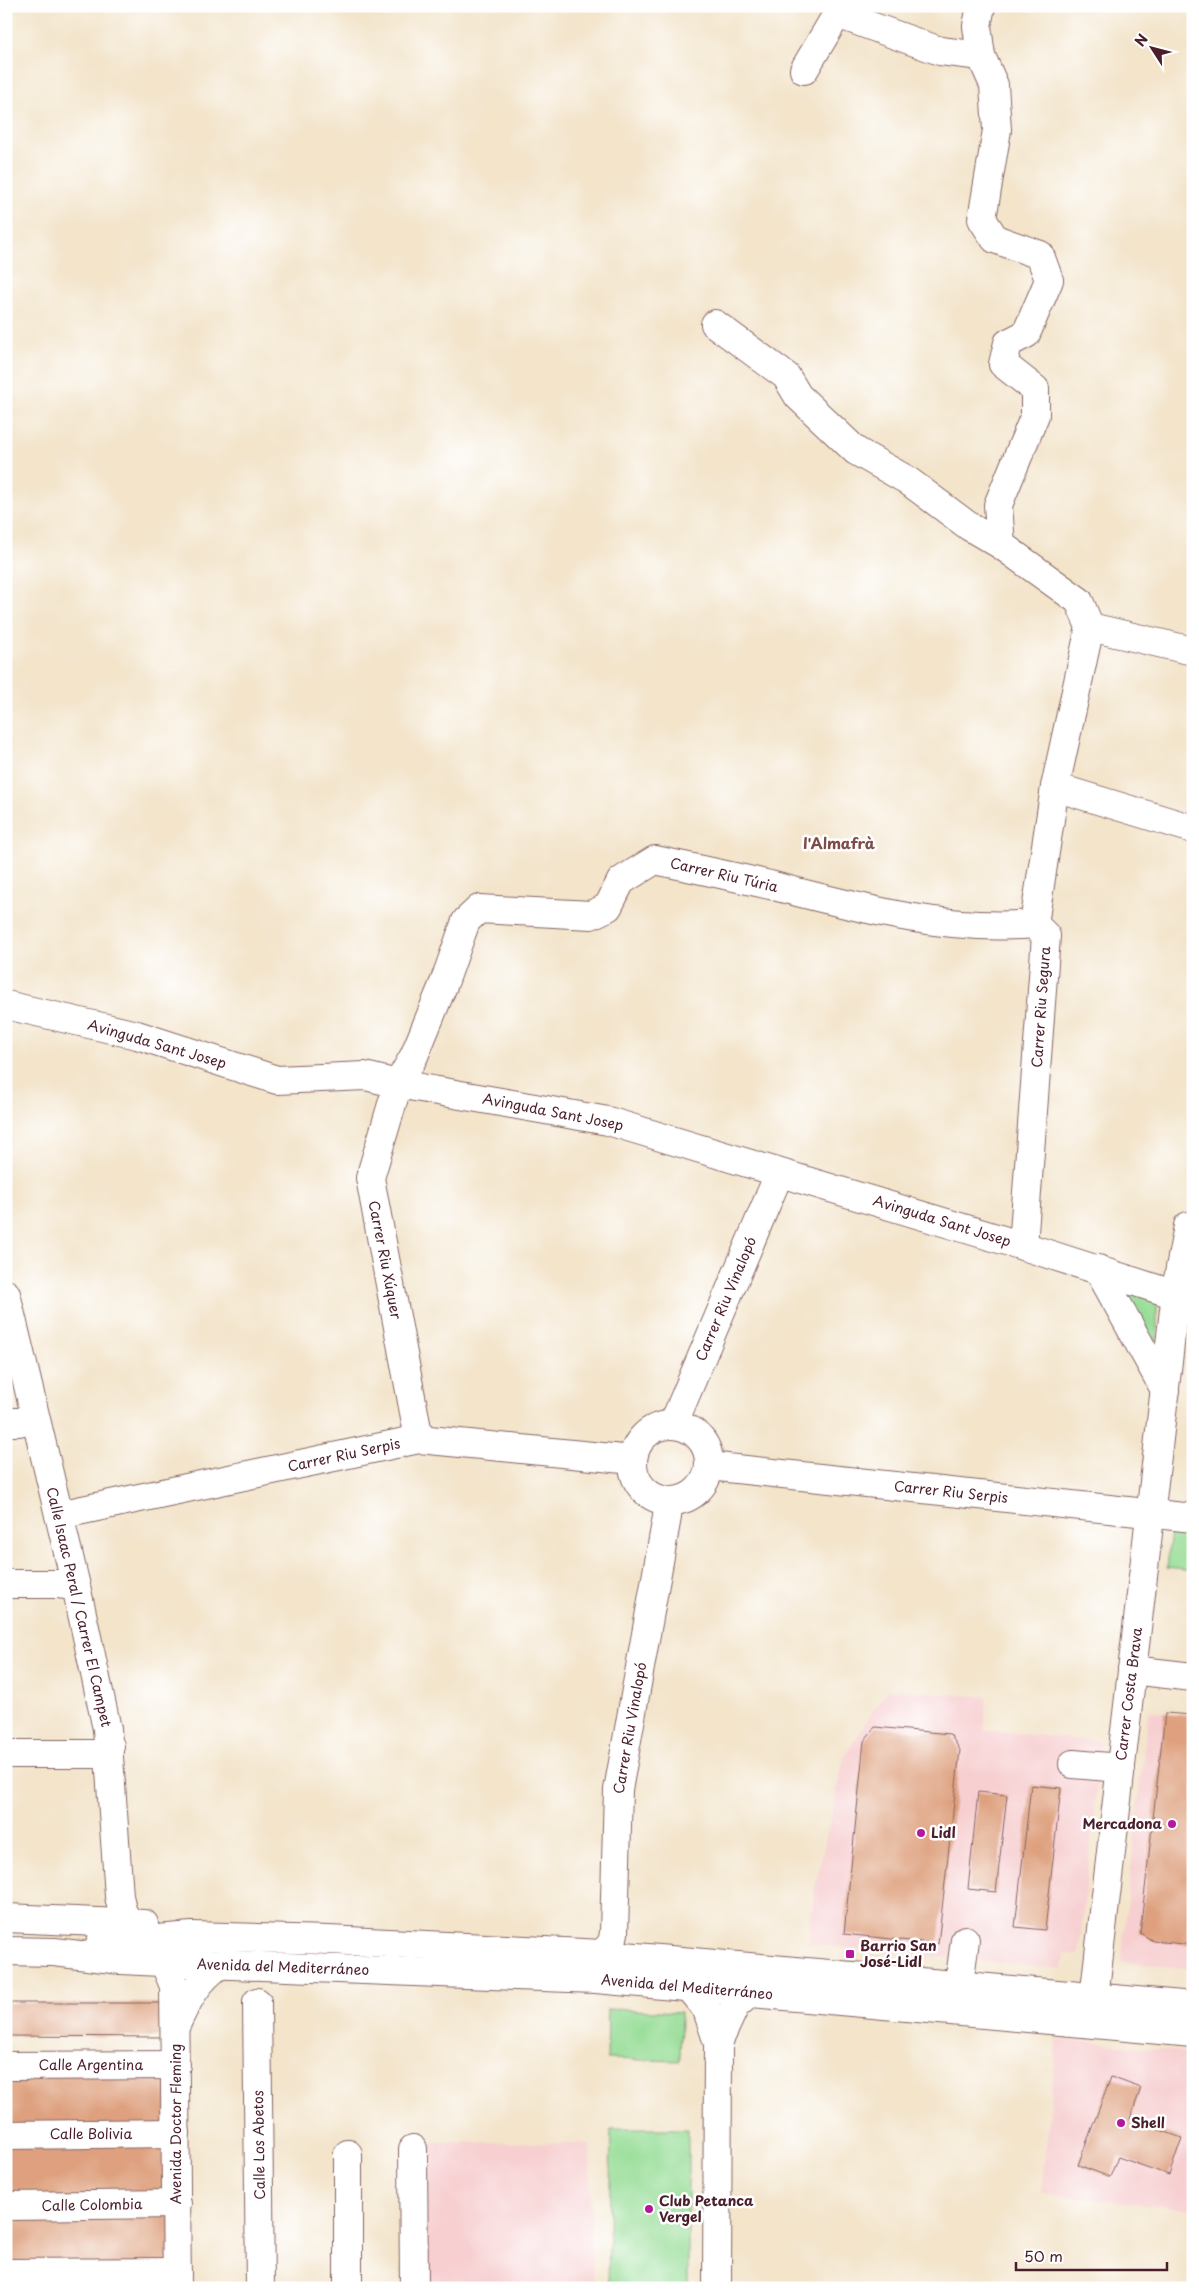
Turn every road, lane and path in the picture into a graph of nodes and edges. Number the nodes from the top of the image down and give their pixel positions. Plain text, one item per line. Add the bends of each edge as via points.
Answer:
1 (981, 6) edge
2 (982, 56) junction
3 (804, 70) dead end
4 (715, 324) dead end
5 (1001, 545) junction
6 (1090, 627) junction
7 (1193, 651) edge
8 (1055, 787) junction
9 (1193, 829) edge
10 (1034, 924) junction
11 (6, 1006) edge
12 (398, 1084) junction
13 (776, 1172) junction
14 (1193, 1227) edge
15 (1023, 1246) junction
16 (1098, 1269) junction
17 (1182, 1289) edge
18 (6, 1294) edge
19 (1165, 1390) junction
20 (35, 1418) junction
21 (6, 1422) edge
22 (671, 1425) junction
23 (419, 1439) junction
24 (633, 1460) junction
25 (708, 1466) junction
26 (668, 1501) junction
27 (1150, 1513) junction
28 (59, 1515) junction
29 (1193, 1518) edge
30 (6, 1584) edge
31 (76, 1586) junction
32 (1132, 1670) junction
33 (1193, 1677) edge
34 (110, 1746) junction
35 (6, 1754) edge
36 (1073, 1764) dead end
37 (1121, 1768) junction
38 (6, 1918) edge
39 (137, 1932) junction
40 (265, 1939) junction
41 (329, 1940) junction
42 (965, 1940) dead end
43 (6, 1951) edge
44 (54, 1952) junction
45 (602, 1954) junction
46 (221, 1964) junction
47 (173, 1967) junction
48 (959, 1985) junction
49 (689, 1988) junction
50 (750, 1994) junction
51 (1094, 1998) junction
52 (257, 2002) dead end
53 (1193, 2006) edge
54 (176, 2027) junction
55 (1193, 2033) edge
56 (718, 2044) junction
57 (176, 2065) junction
58 (6, 2066) edge
59 (176, 2133) junction
60 (6, 2135) edge
61 (413, 2149) dead end
62 (348, 2154) dead end
63 (177, 2204) junction
64 (6, 2206) edge
65 (6, 2273) edge
66 (177, 2280) edge
67 (260, 2288) edge
68 (348, 2288) edge
69 (414, 2288) edge
70 (717, 2288) edge

1 - 2 street via 977,26
2 - 3 street via 940,51 836,16
2 - 5 street via 994,85 997,130 982,219 995,239 1040,255 1049,280 1026,334 1008,343 1003,364 1035,390 1035,415 998,505
4 - 5 street via 786,376 798,396 856,451 907,480 970,527
5 - 6 street via 1079,601
6 - 7 street
6 - 8 street
8 - 9 street
8 - 10 street
10 - 12 street, Carrer Riu Túria via 999,927 885,914 655,860 621,881 608,907 592,915 479,909 466,920 414,1056
10 - 15 street, Carrer Riu Segura via 1046,936
11 - 12 street, Avinguda Sant Josep via 137,1035 277,1080 365,1076
12 - 13 street, Avinguda Sant Josep via 608,1121
12 - 23 street, Carrer Riu Xúquer via 370,1178
13 - 15 street, Avinguda Sant Josep
13 - 22 street, Carrer Riu Vinalopó via 776,1181
14 - 17 street, Carrer Costa Brava via 1188,1226
15 - 16 street, Avinguda Sant Josep
16 - 17 street, Avinguda Sant Josep
16 - 19 street
17 - 19 street, Carrer Costa Brava
18 - 20 street, Calle Isaac Peral / Carrer El Campet
19 - 27 street, Carrer Costa Brava
20 - 21 street
20 - 28 street, Calle Isaac Peral / Carrer El Campet
22 - 24 street via 659,1427 641,1439
22 - 25 street via 694,1433 707,1453
23 - 24 street, Carrer Riu Serpis
23 - 28 street, Carrer Riu Serpis
24 - 26 street via 638,1483 651,1495
25 - 26 street via 700,1487 685,1497
25 - 27 street, Carrer Riu Serpis
26 - 45 street, Carrer Riu Vinalopó via 653,1603 618,1790 614,1933 612,1943
27 - 29 street, Carrer Riu Serpis
27 - 32 street, Carrer Costa Brava
28 - 31 street, Calle Isaac Peral / Carrer El Campet
30 - 31 street
31 - 34 street, Calle Isaac Peral / Carrer El Campet
32 - 33 street
32 - 37 street, Carrer Costa Brava
34 - 35 street via 98,1754
34 - 39 street, Calle Isaac Peral / Carrer El Campet via 119,1896
36 - 37 street
37 - 51 street, Carrer Costa Brava
38 - 39 street
39 - 40 street, Avenida del Mediterráneo
39 - 41 street, Avenida del Mediterráneo via 258,1930
39 - 44 street, Avenida del Mediterráneo
39 - 47 street
40 - 41 street, Avenida del Mediterráneo
40 - 47 street, Avenida del Mediterráneo via 206,1944
41 - 45 street, Avenida del Mediterráneo
42 - 48 street
43 - 44 street, Avenida del Mediterráneo
44 - 47 street, Avenida del Mediterráneo
45 - 48 street, Avenida del Mediterráneo
46 - 47 street, Avenida del Mediterráneo
46 - 49 street, Avenida del Mediterráneo via 596,1979
46 - 54 street via 201,1980 191,1994
47 - 54 street, Avenida Doctor Fleming
48 - 51 street, Avenida del Mediterráneo
49 - 50 street, Avenida del Mediterráneo
49 - 56 street via 707,2010
50 - 55 street, Avenida del Mediterráneo
50 - 56 street via 735,2006
51 - 53 street, Avenida del Mediterráneo
52 - 67 street, Calle Los Abetos
54 - 57 street, Avenida Doctor Fleming
56 - 70 street
57 - 58 street, Calle Argentina
57 - 59 street, Avenida Doctor Fleming
59 - 60 street, Calle Bolivia
59 - 63 street, Avenida Doctor Fleming
61 - 69 street
62 - 68 street
63 - 64 street, Calle Colombia
63 - 66 street, Avenida Doctor Fleming
65 - 66 street

